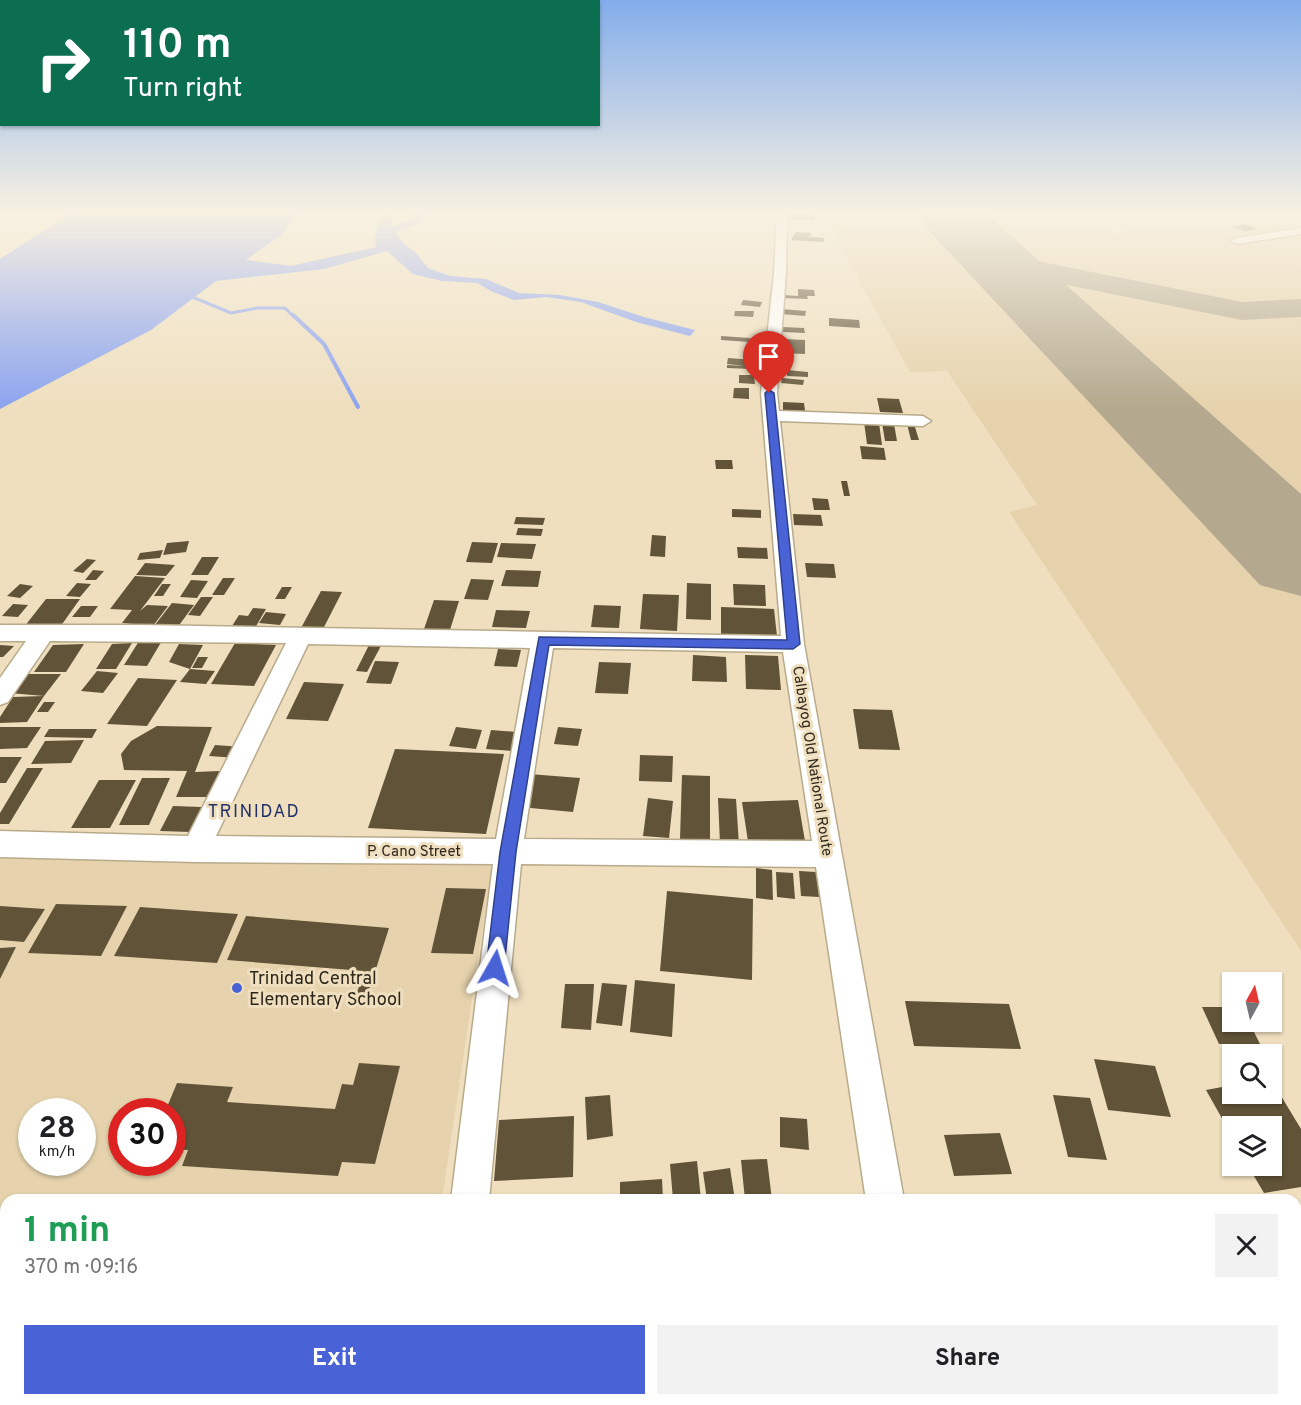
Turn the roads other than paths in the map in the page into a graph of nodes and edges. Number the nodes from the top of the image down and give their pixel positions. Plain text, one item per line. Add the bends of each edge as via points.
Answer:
1 (780, 278) edge
2 (771, 417) junction
3 (922, 421) dead end
4 (0, 633) edge
5 (44, 633) junction
6 (301, 636) junction
7 (543, 640) junction
8 (793, 644) junction
9 (0, 696) edge
10 (0, 844) edge
11 (196, 849) junction
12 (508, 852) junction
13 (828, 854) junction
14 (471, 1194) edge
15 (884, 1194) edge

1 - 2 street, Calbayog Old National Route via 769,393
2 - 3 street
2 - 8 street, Calbayog Old National Route
4 - 5 street
5 - 6 street
5 - 9 street
6 - 7 street
6 - 11 street
7 - 8 street
7 - 12 street
8 - 13 street, Calbayog Old National Route
10 - 11 street, P. Cano Street
11 - 12 street, P. Cano Street
12 - 13 street, P. Cano Street
12 - 14 street
13 - 15 street, Calbayog Old National Route

